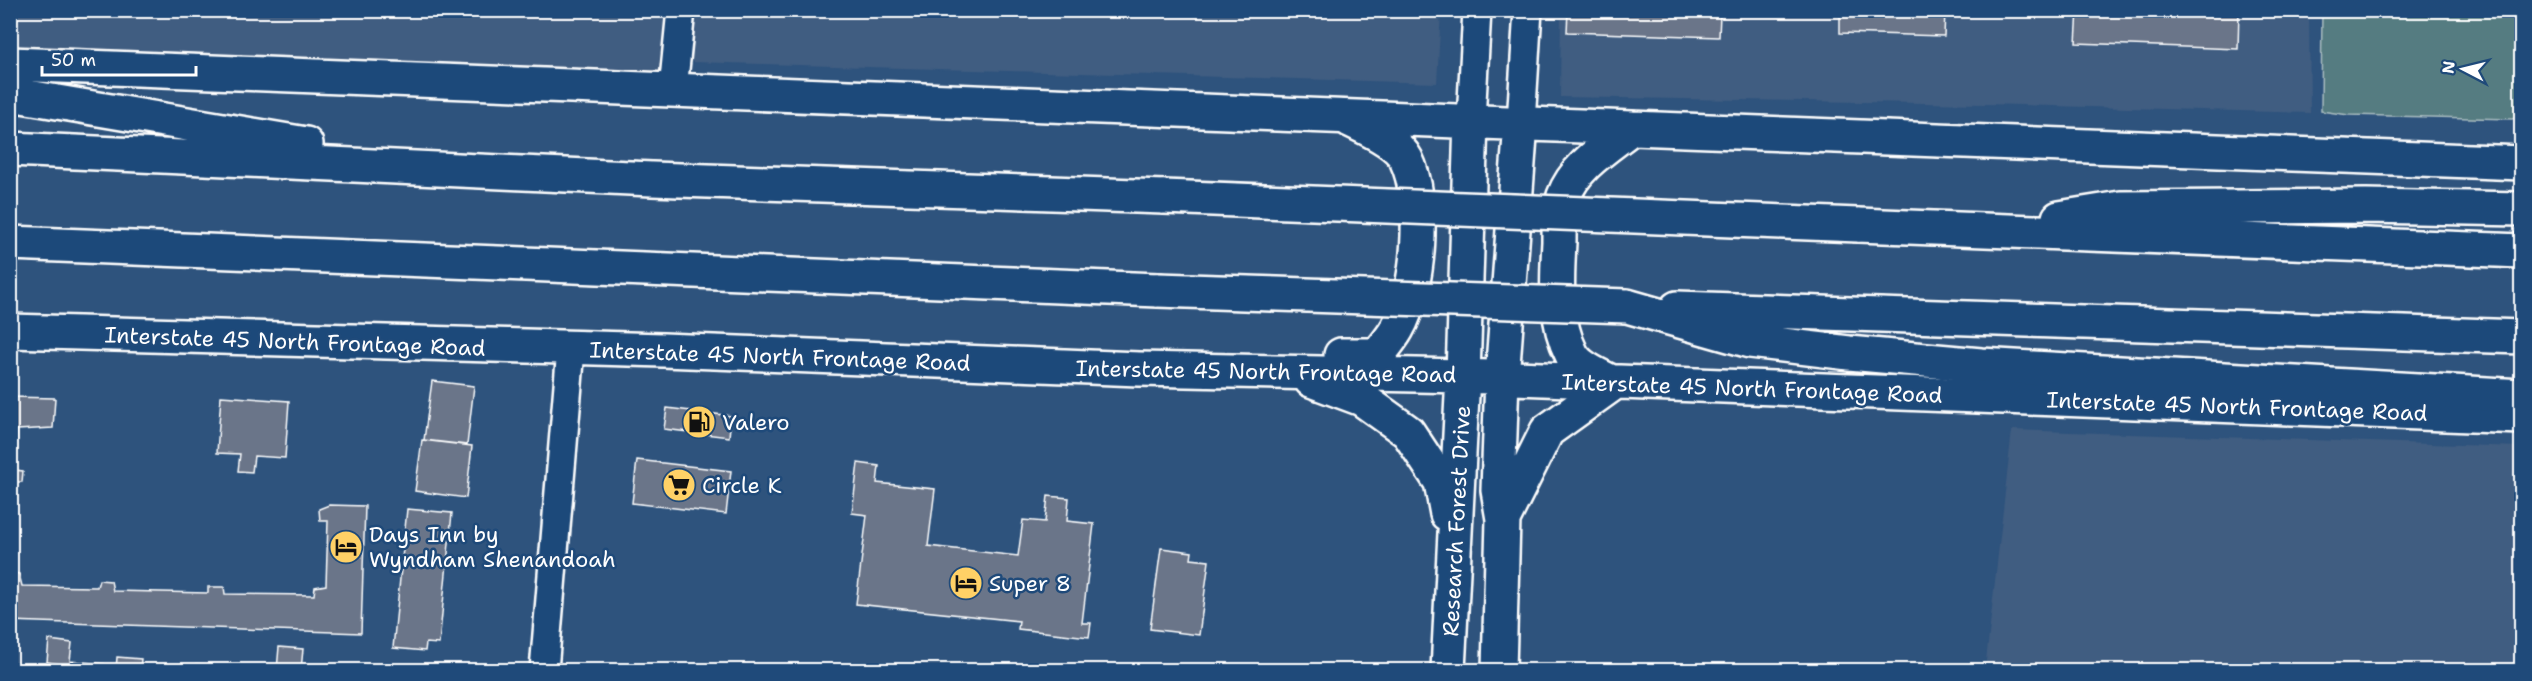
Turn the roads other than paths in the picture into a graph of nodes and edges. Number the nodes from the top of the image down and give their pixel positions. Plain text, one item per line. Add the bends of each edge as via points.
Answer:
1 (681, 10) edge
2 (1477, 10) edge
3 (1527, 10) edge
4 (10, 64) edge
5 (673, 90) junction
6 (10, 94) edge
7 (1343, 117) junction
8 (1471, 120) junction
9 (1521, 123) junction
10 (1630, 128) junction
11 (10, 150) edge
12 (2522, 163) edge
13 (373, 165) junction
14 (2522, 209) edge
15 (1984, 230) junction
16 (10, 243) edge
17 (2522, 251) edge
18 (1627, 306) junction
19 (10, 332) edge
20 (2522, 338) edge
21 (571, 349) junction
22 (1287, 371) junction
23 (1463, 376) junction
24 (1502, 378) junction
25 (1614, 383) junction
26 (2522, 396) edge
27 (2522, 417) edge
28 (1503, 519) junction
29 (1454, 552) junction
30 (544, 670) edge
31 (1448, 670) edge
32 (1499, 670) edge

1 - 5 street
2 - 8 street
3 - 9 street
4 - 5 main road
5 - 7 main road
6 - 13 main road via 303,143
7 - 8 main road
7 - 22 main road via 1382,136 1405,157 1415,189 1416,276 1397,329 1378,355 1300,354
8 - 9 main road
8 - 23 main road, Research Forest Drive
9 - 10 main road
9 - 24 main road, Research Forest Drive
10 - 12 main road
10 - 25 main road via 1580,170 1564,196 1560,225 1557,290 1561,322 1573,356 1586,369
11 - 13 main road
13 - 15 main road, bridge
14 - 15 main road via 2121,208
15 - 17 main road
16 - 18 main road, bridge
18 - 20 main road
18 - 26 main road via 1750,341 1849,353 2003,366
19 - 21 main road, Interstate 45 North Frontage Road
21 - 22 main road, Interstate 45 North Frontage Road
21 - 30 street
22 - 23 main road, Interstate 45 North Frontage Road
22 - 29 main road via 1362,399 1408,432 1441,482
23 - 24 main road, Interstate 45 North Frontage Road
23 - 29 main road, Research Forest Drive
24 - 25 main road, Interstate 45 North Frontage Road
24 - 28 main road, Research Forest Drive via 1498,490
25 - 27 main road, Interstate 45 North Frontage Road
25 - 28 main road via 1547,430
28 - 32 main road, Research Forest Drive
29 - 31 main road, Research Forest Drive

